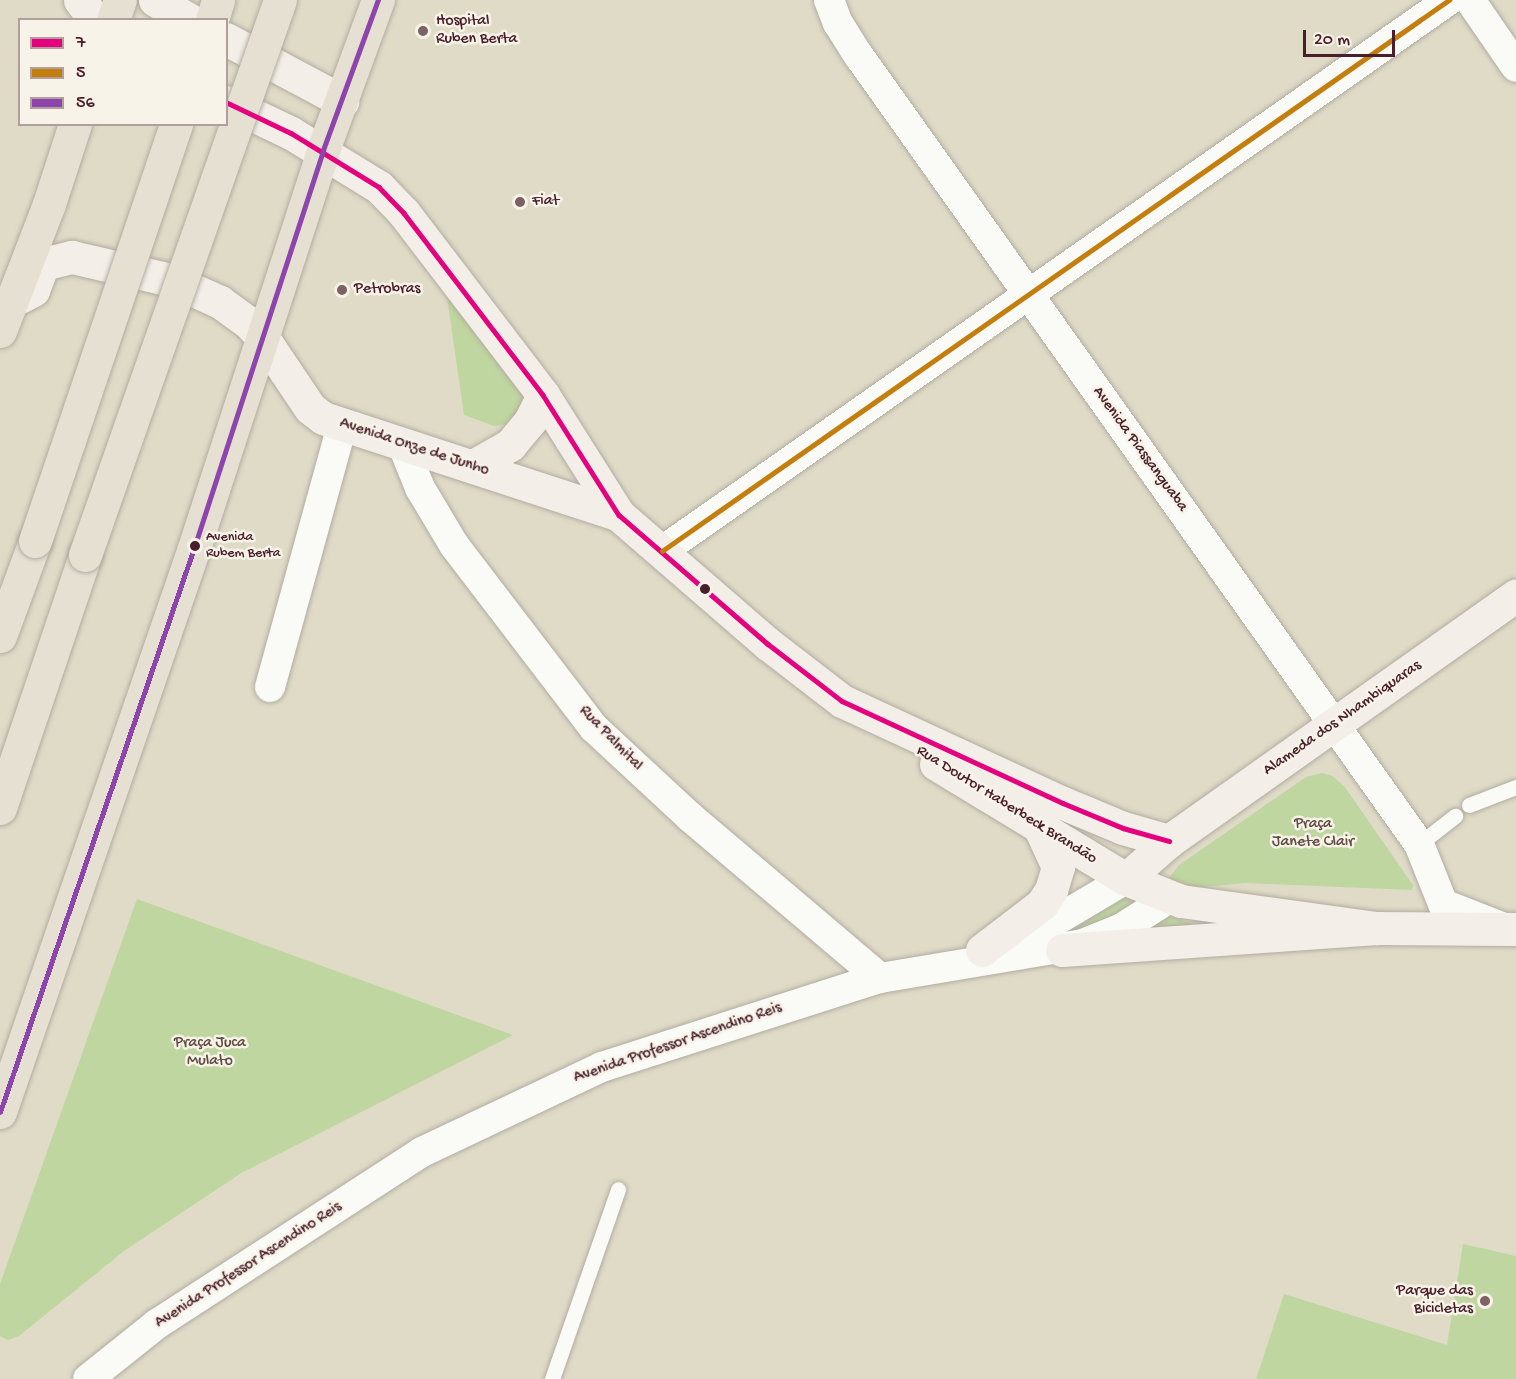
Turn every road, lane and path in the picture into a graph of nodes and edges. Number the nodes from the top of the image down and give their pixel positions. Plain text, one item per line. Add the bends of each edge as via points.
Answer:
1 (80, 0) edge
2 (120, 0) edge
3 (155, 0) edge
4 (218, 0) edge
5 (280, 0) edge
6 (378, 0) edge
7 (829, 0) edge
8 (1449, 0) edge
9 (1470, 0) edge
10 (94, 18) edge
11 (114, 18) edge
12 (186, 18) edge
13 (213, 18) edge
14 (228, 40) edge
15 (1516, 68) edge
16 (342, 101) junction
17 (228, 103) edge
18 (74, 126) edge
19 (175, 126) edge
20 (323, 150) junction
21 (1027, 295) junction
22 (3, 313) edge
23 (263, 338) junction
24 (543, 395) junction
25 (342, 426) junction
26 (403, 446) junction
27 (472, 466) junction
28 (619, 515) junction
29 (662, 551) junction
30 (1516, 596) edge
31 (0, 636) edge
32 (270, 687) dead end
33 (1336, 724) junction
34 (918, 738) junction
35 (1516, 787) edge
36 (1469, 805) dead end
37 (0, 808) edge
38 (1455, 816) dead end
39 (1040, 828) junction
40 (1169, 841) junction
41 (1419, 844) junction
42 (1126, 879) junction
43 (1171, 897) junction
44 (1443, 904) junction
45 (1391, 929) junction
46 (1511, 929) edge
47 (982, 950) junction
48 (1062, 950) junction
49 (932, 969) junction
50 (880, 978) junction
51 (0, 1112) edge
52 (618, 1189) dead end
53 (97, 1373) edge
54 (76, 1379) edge
55 (552, 1379) edge

1 - 10 street
2 - 11 highway
3 - 12 street
4 - 13 highway
5 - 37 highway, bridge
6 - 16 highway
7 - 21 street, Avenida Piassanguaba via 859,57
8 - 21 street
9 - 15 street
14 - 16 street
16 - 20 highway
17 - 20 street, Rua Doutor Haberbeck Brandão
18 - 22 highway via 49,204
19 - 31 highway, bridge
20 - 23 highway
20 - 24 street, Rua Doutor Haberbeck Brandão via 379,187 404,213
21 - 29 street
21 - 33 street, Avenida Piassanguaba
22 - 23 street, Avenida Onze de Junho via 33,290 43,264 72,257 171,280 220,302
23 - 25 street, Avenida Onze de Junho via 309,408
23 - 51 highway
24 - 27 street via 530,421 510,445
24 - 28 street, Rua Doutor Haberbeck Brandão
25 - 26 street, Avenida Onze de Junho
25 - 32 street
26 - 27 street, Avenida Onze de Junho
26 - 50 street, Rua Palmital via 420,488 454,545 594,728 690,817
27 - 28 street, Avenida Onze de Junho
28 - 29 street, Rua Doutor Haberbeck Brandão
29 - 34 street, Rua Doutor Haberbeck Brandão via 768,644 842,701
30 - 33 street, Alameda dos Nhambiquaras
33 - 40 street, Alameda dos Nhambiquaras
33 - 41 street, Avenida Piassanguaba
34 - 39 street, Rua Doutor Haberbeck Brandão via 910,747
34 - 40 street via 1095,817
35 - 36 lane
38 - 41 lane
39 - 42 street, Rua Doutor Haberbeck Brandão
39 - 47 street via 1058,867 1051,891 1042,904
40 - 42 street, Alameda dos Nhambiquaras
41 - 44 street, Avenida Piassanguaba
42 - 43 street, Rua Doutor Haberbeck Brandão
42 - 47 street, Alameda dos Nhambiquaras via 1050,924
43 - 45 street, Rua Doutor Haberbeck Brandão
43 - 48 street, Avenida Professor Ascendino Reis via 1122,927
44 - 45 street
44 - 46 street
45 - 46 street
45 - 48 street
47 - 49 street, Alameda dos Nhambiquaras
48 - 49 street, Avenida Professor Ascendino Reis
49 - 50 street, Avenida Professor Ascendino Reis
50 - 53 street, Avenida Professor Ascendino Reis via 602,1067 477,1124 422,1152 167,1318
52 - 55 lane
53 - 54 street, Avenida Professor Ascendino Reis

